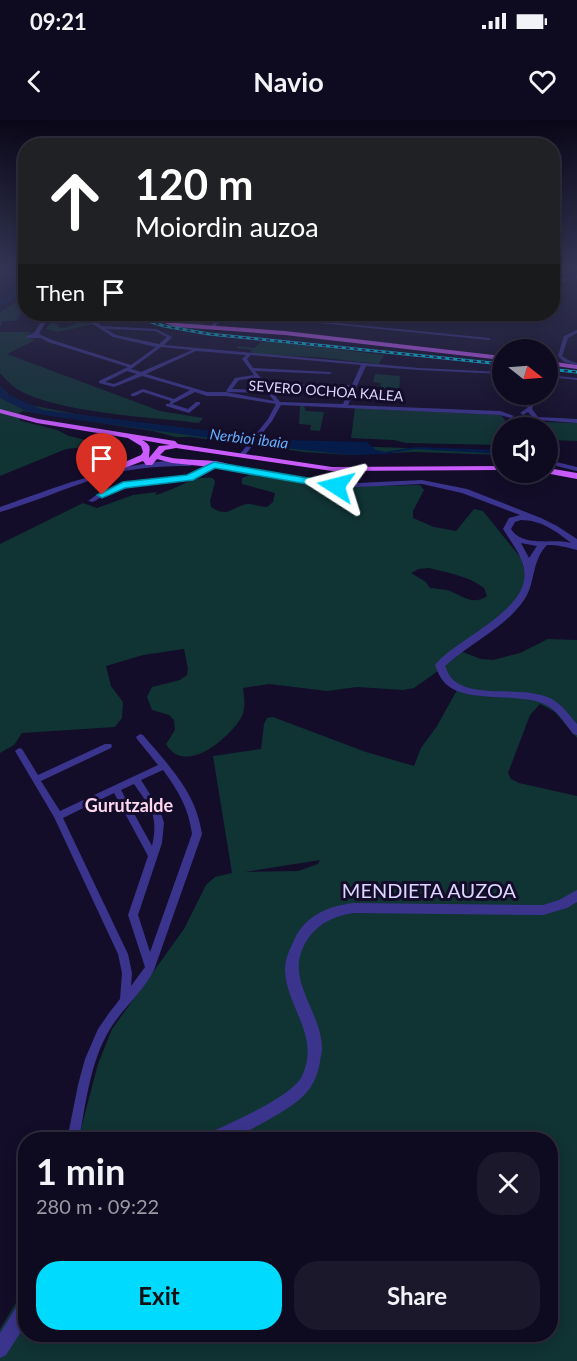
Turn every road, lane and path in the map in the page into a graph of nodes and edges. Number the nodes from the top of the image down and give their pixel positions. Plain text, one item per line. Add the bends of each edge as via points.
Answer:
1 (42, 328) edge
2 (102, 328) edge
3 (129, 328) edge
4 (221, 328) edge
5 (378, 328) edge
6 (577, 331) edge
7 (489, 339) dead end
8 (160, 346) junction
9 (194, 351) junction
10 (249, 355) junction
11 (492, 356) edge
12 (303, 357) junction
13 (364, 364) junction
14 (558, 364) edge
15 (577, 365) edge
16 (129, 368) junction
17 (253, 369) junction
18 (299, 371) junction
19 (143, 372) junction
20 (492, 372) edge
21 (330, 373) dead end
22 (257, 376) junction
23 (558, 377) edge
24 (577, 379) edge
25 (264, 385) junction
26 (296, 386) junction
27 (353, 386) junction
28 (195, 390) junction
29 (227, 392) junction
30 (270, 392) junction
31 (133, 395) dead end
32 (175, 401) junction
33 (198, 403) dead end
34 (278, 403) junction
35 (345, 405) junction
36 (536, 405) edge
37 (0, 411) edge
38 (511, 416) joint
39 (535, 417) joint
40 (558, 419) edge
41 (577, 421) edge
42 (84, 429) junction
43 (243, 454) junction
44 (155, 456) junction
45 (146, 460) junction
46 (214, 465) junction
47 (558, 465) edge
48 (230, 467) junction
49 (315, 467) junction
50 (492, 468) edge
51 (577, 469) edge
52 (114, 470) joint
53 (558, 473) edge
54 (577, 476) edge
55 (480, 497) junction
56 (91, 501) dead end
57 (0, 510) edge
58 (534, 518) junction
59 (504, 520) junction
60 (550, 524) junction
61 (514, 538) junction
62 (547, 542) junction
63 (577, 543) edge
64 (577, 548) edge
65 (529, 580) junction
66 (577, 731) edge
67 (140, 738) dead end
68 (108, 746) dead end
69 (19, 750) dead end
70 (163, 766) junction
71 (37, 779) junction
72 (135, 779) junction
73 (116, 788) junction
74 (58, 816) junction
75 (153, 857) junction
76 (577, 895) edge
77 (150, 966) junction
78 (125, 998) junction
79 (75, 1132) edge
80 (226, 1132) edge
81 (18, 1320) edge
82 (0, 1349) edge

1 - 16 street, SEVERO OCHOA KALEA via 38,336
2 - 8 street via 115,336
3 - 8 street via 156,330 170,338
4 - 11 main road
5 - 7 street
6 - 15 street via 566,337 560,357
8 - 9 street
8 - 16 street
9 - 10 street
9 - 19 street
10 - 12 street
10 - 17 street via 244,359
12 - 13 street
12 - 18 street
13 - 20 street
13 - 27 street
14 - 15 main road
16 - 19 street, SEVERO OCHOA KALEA
16 - 19 street via 101,382 114,386
17 - 18 street
17 - 22 street
18 - 21 street
18 - 26 street
19 - 28 street, SEVERO OCHOA KALEA
22 - 25 street
22 - 29 street via 237,379
23 - 24 street
25 - 26 street
25 - 30 street
26 - 27 street
27 - 35 street
28 - 29 street, SEVERO OCHOA KALEA via 207,394
28 - 32 street
29 - 30 street
29 - 34 street, SEVERO OCHOA KALEA
30 - 34 street
31 - 32 street via 143,390
32 - 33 street via 168,405 189,411
34 - 35 street, SEVERO OCHOA KALEA
34 - 43 street via 270,420
35 - 38 street, SEVERO OCHOA KALEA
36 - 39 street
37 - 42 main road via 37,422
38 - 39 street via 522,413
40 - 41 street
42 - 43 main road
42 - 45 main road via 140,441 147,448
43 - 49 main road
44 - 45 main road
44 - 48 main road
44 - 49 main road via 162,448 176,446
45 - 46 street
45 - 52 main road
46 - 48 street
46 - 56 street via 181,480 117,487
47 - 51 street
48 - 55 street via 336,486 422,482
49 - 50 main road
52 - 57 street
53 - 54 main road
55 - 58 street
55 - 59 street
58 - 59 street
58 - 60 street
59 - 61 street
60 - 62 street via 556,533
60 - 63 street
61 - 62 street via 528,544
61 - 65 street via 527,563
62 - 64 street
62 - 65 street via 533,556
65 - 66 street via 514,607 440,665 442,675 452,686 473,692 527,694 548,701
67 - 70 street
68 - 71 street
69 - 71 street
70 - 72 street
70 - 77 street via 190,801 197,819 197,834
71 - 74 street
72 - 73 street
72 - 75 street via 157,812 159,832
73 - 74 street
73 - 75 street
74 - 78 street via 123,954 127,973
75 - 77 street via 133,915
76 - 80 street, MENDIETA AUZOA via 543,910 353,908 332,911 311,924 294,948 291,974 315,1037 315,1060 307,1082 292,1098
77 - 78 street via 139,985
78 - 79 street via 91,1057
81 - 82 street

